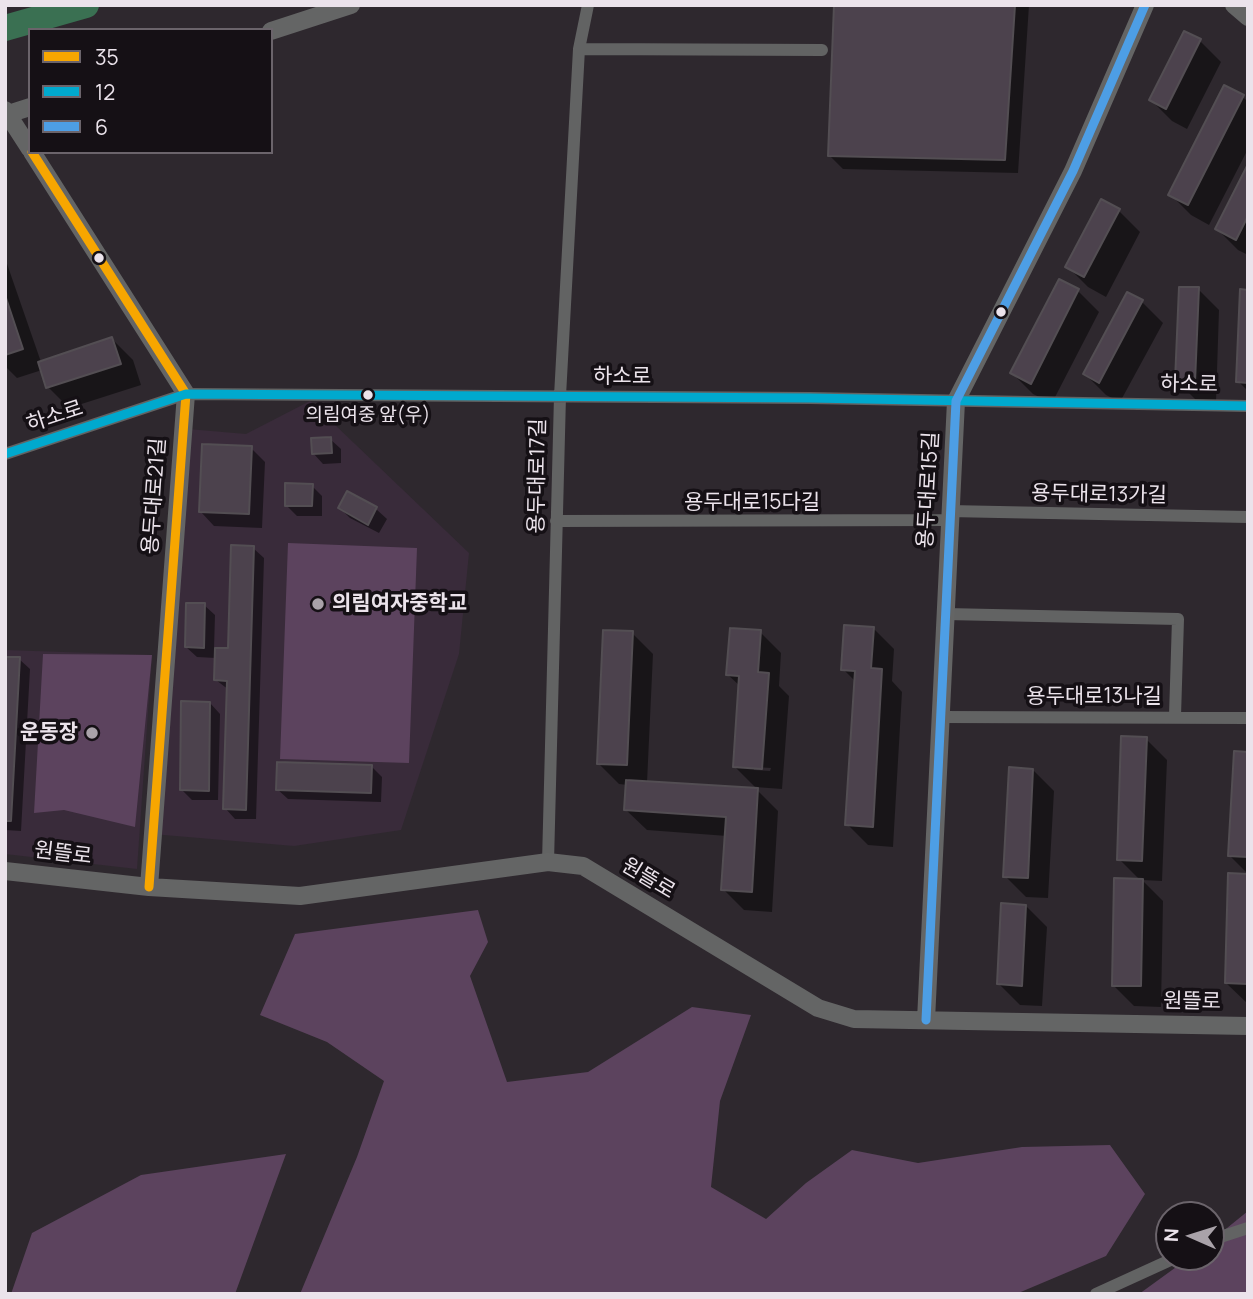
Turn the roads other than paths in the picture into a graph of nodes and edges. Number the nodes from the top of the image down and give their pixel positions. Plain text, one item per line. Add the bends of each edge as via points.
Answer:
1 (351, 5) edge
2 (588, 5) edge
3 (1145, 5) edge
4 (1234, 5) edge
5 (1248, 17) edge
6 (273, 29) edge
7 (579, 49) junction
8 (822, 50) dead end
9 (28, 108) edge
10 (6, 113) edge
11 (28, 146) edge
12 (33, 154) edge
13 (186, 394) junction
14 (560, 396) junction
15 (956, 401) junction
16 (1248, 406) edge
17 (5, 454) edge
18 (948, 515) junction
19 (1248, 517) edge
20 (556, 521) junction
21 (946, 614) junction
22 (941, 716) junction
23 (1175, 716) junction
24 (1248, 718) edge
25 (548, 862) junction
26 (5, 871) edge
27 (149, 887) junction
28 (926, 1020) junction
29 (1248, 1026) edge
30 (1248, 1228) edge
31 (1225, 1235) edge
32 (1155, 1267) edge
33 (1097, 1294) edge

1 - 6 street
2 - 7 street, 용두대로17길
3 - 15 street, 용두대로15길 via 1073,171
4 - 5 street
7 - 8 street
7 - 14 street, 용두대로17길
9 - 10 street
10 - 11 street
12 - 13 street
13 - 14 street, 하소로
13 - 17 street, 하소로
13 - 27 street, 용두대로21길
14 - 15 street, 하소로
14 - 20 street, 용두대로17길
15 - 16 street, 하소로
15 - 18 street, 용두대로15길
18 - 19 street, 용두대로13가길
18 - 20 street, 용두대로15다길
18 - 21 street, 용두대로15길
20 - 25 street, 용두대로17길
21 - 22 street, 용두대로15길
21 - 23 street via 1178,619
22 - 23 street, 용두대로13나길
22 - 28 street, 용두대로15길
23 - 24 street, 용두대로13나길
25 - 27 street, 원뜰로 via 300,896
25 - 28 street, 원뜰로 via 583,866 818,1008 854,1019
26 - 27 street, 원뜰로
28 - 29 street, 원뜰로
30 - 31 street
32 - 33 street

